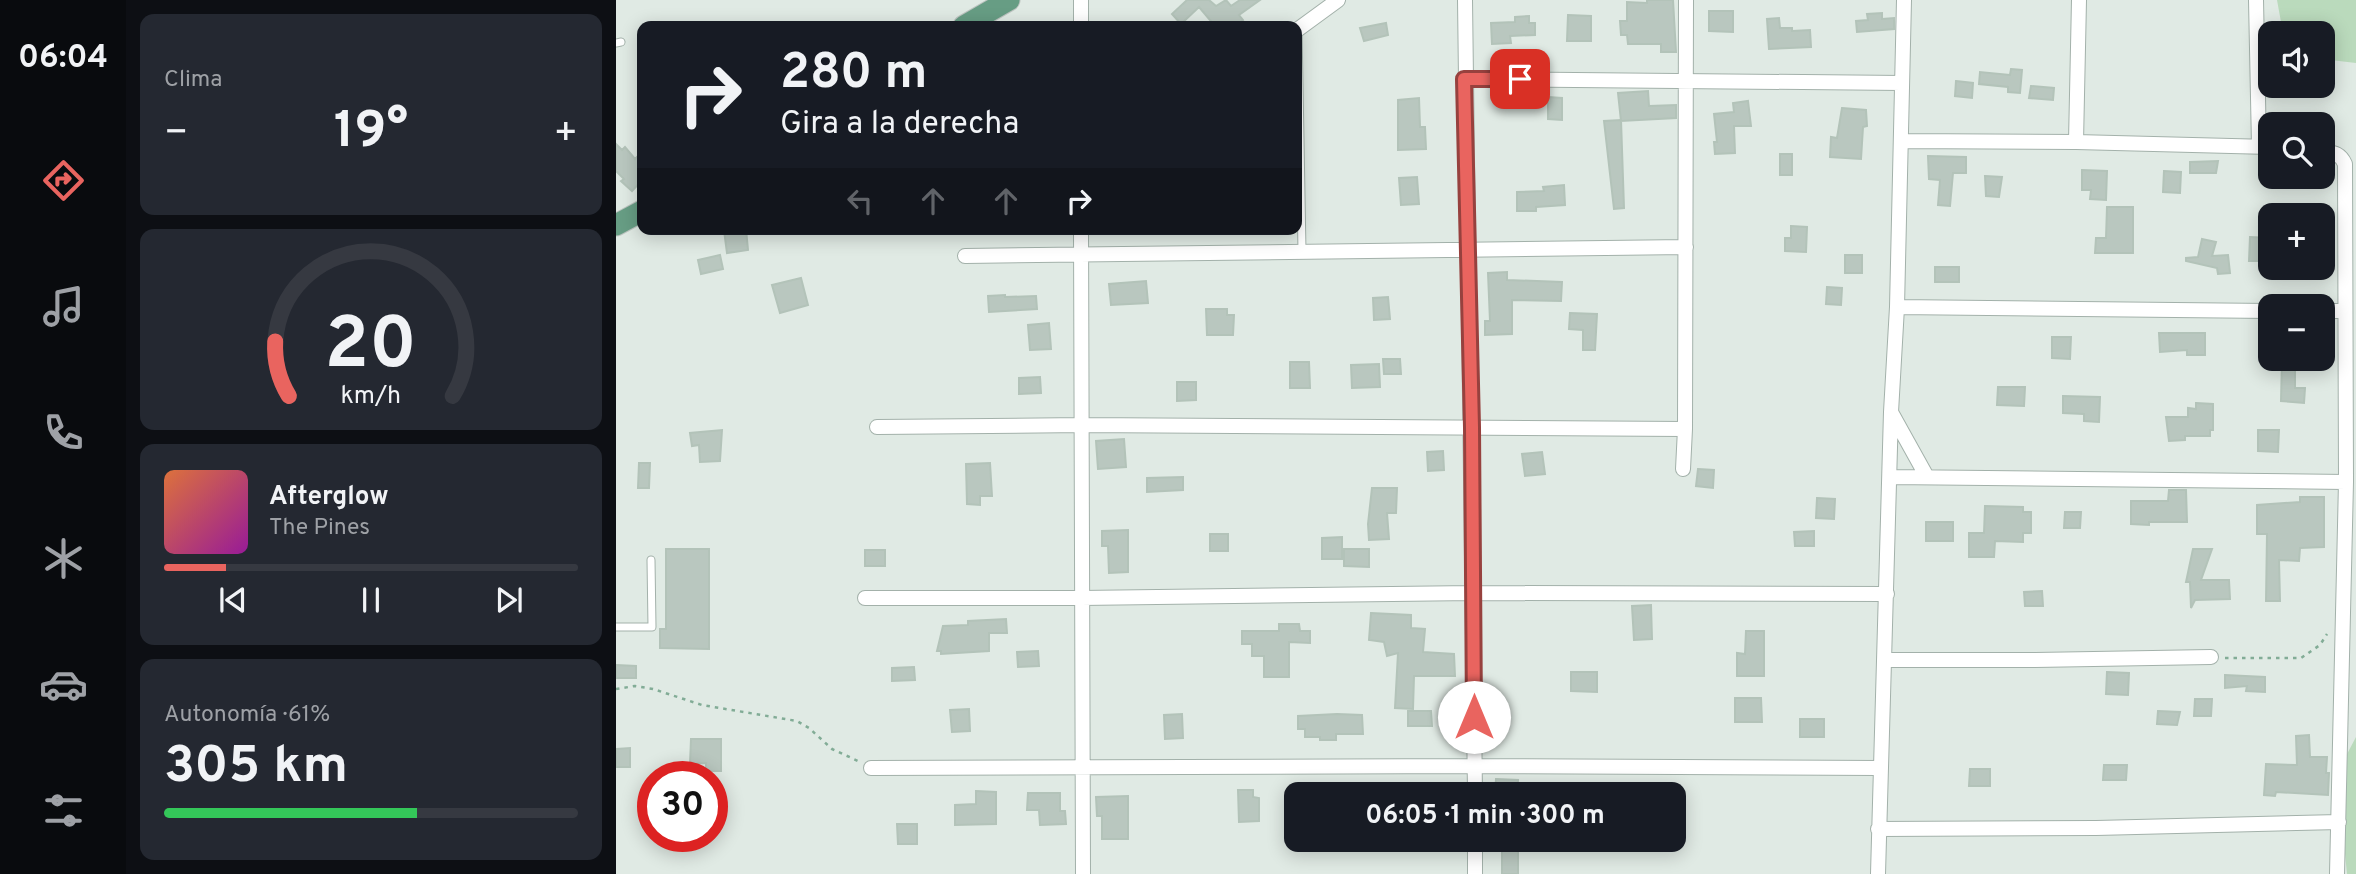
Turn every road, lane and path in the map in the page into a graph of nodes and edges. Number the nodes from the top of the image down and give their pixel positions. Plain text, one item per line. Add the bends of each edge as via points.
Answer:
1 (1009, 0) edge
2 (1081, 0) edge
3 (1338, 0) edge
4 (1465, 0) edge
5 (1686, 0) edge
6 (1904, 0) edge
7 (2079, 0) edge
8 (2256, 0) edge
9 (973, 21) edge
10 (1081, 21) edge
11 (1302, 26) edge
12 (1464, 79) junction
13 (1686, 80) junction
14 (1902, 83) junction
15 (2262, 112) edge
16 (1900, 141) junction
17 (2076, 142) junction
18 (2258, 147) edge
19 (2335, 153) edge
20 (1081, 235) edge
21 (1302, 235) edge
22 (1686, 247) junction
23 (1466, 249) junction
24 (1302, 251) junction
25 (1082, 254) junction
26 (965, 256) dead end
27 (1897, 307) junction
28 (2258, 311) edge
29 (2335, 311) edge
30 (2345, 311) junction
31 (1891, 412) junction
32 (1083, 425) junction
33 (877, 427) dead end
34 (1472, 427) junction
35 (1685, 429) junction
36 (1683, 470) dead end
37 (1891, 477) junction
38 (1927, 477) junction
39 (2346, 482) junction
40 (651, 559) dead end
41 (1473, 593) junction
42 (1887, 594) junction
43 (865, 598) dead end
44 (1081, 598) junction
45 (2343, 611) junction
46 (616, 627) edge
47 (2211, 657) joint
48 (1885, 660) junction
49 (616, 689) edge
50 (1474, 766) junction
51 (871, 768) joint
52 (1083, 768) junction
53 (1880, 768) junction
54 (1475, 782) edge
55 (2339, 822) junction
56 (1878, 829) junction
57 (1475, 852) edge
58 (1083, 874) edge
59 (1475, 874) edge
60 (1878, 874) edge
61 (2337, 874) edge

1 - 9 main road
2 - 10 street
3 - 11 street
4 - 12 street
5 - 13 street
6 - 14 street
7 - 17 street
8 - 15 street
12 - 13 street
12 - 23 street
13 - 14 street
13 - 22 street
14 - 16 street
16 - 17 street
16 - 27 street
17 - 18 street
19 - 30 street via 2346,164
20 - 25 street
21 - 24 lane
22 - 23 street
22 - 35 street
23 - 24 street
23 - 34 street
24 - 25 street
25 - 26 street
25 - 32 street
27 - 28 street
27 - 31 street
29 - 30 street
30 - 39 street
31 - 37 street
31 - 38 street
32 - 33 street
32 - 34 street
32 - 44 street
34 - 35 street
34 - 41 street
35 - 36 street
37 - 38 street
37 - 42 street
38 - 39 street
39 - 45 street
40 - 46 lane via 652,627
41 - 42 street
41 - 44 street
41 - 50 street
42 - 48 street
43 - 44 street
44 - 52 street
45 - 47 path via 2320,645 2301,659
45 - 55 street
47 - 48 street
48 - 53 street
49 - 51 path via 653,688 702,705 797,721 832,749
50 - 52 street
50 - 53 street
50 - 54 street
51 - 52 street
52 - 58 street
53 - 56 street
55 - 56 street
55 - 61 street
56 - 60 street
57 - 59 street

